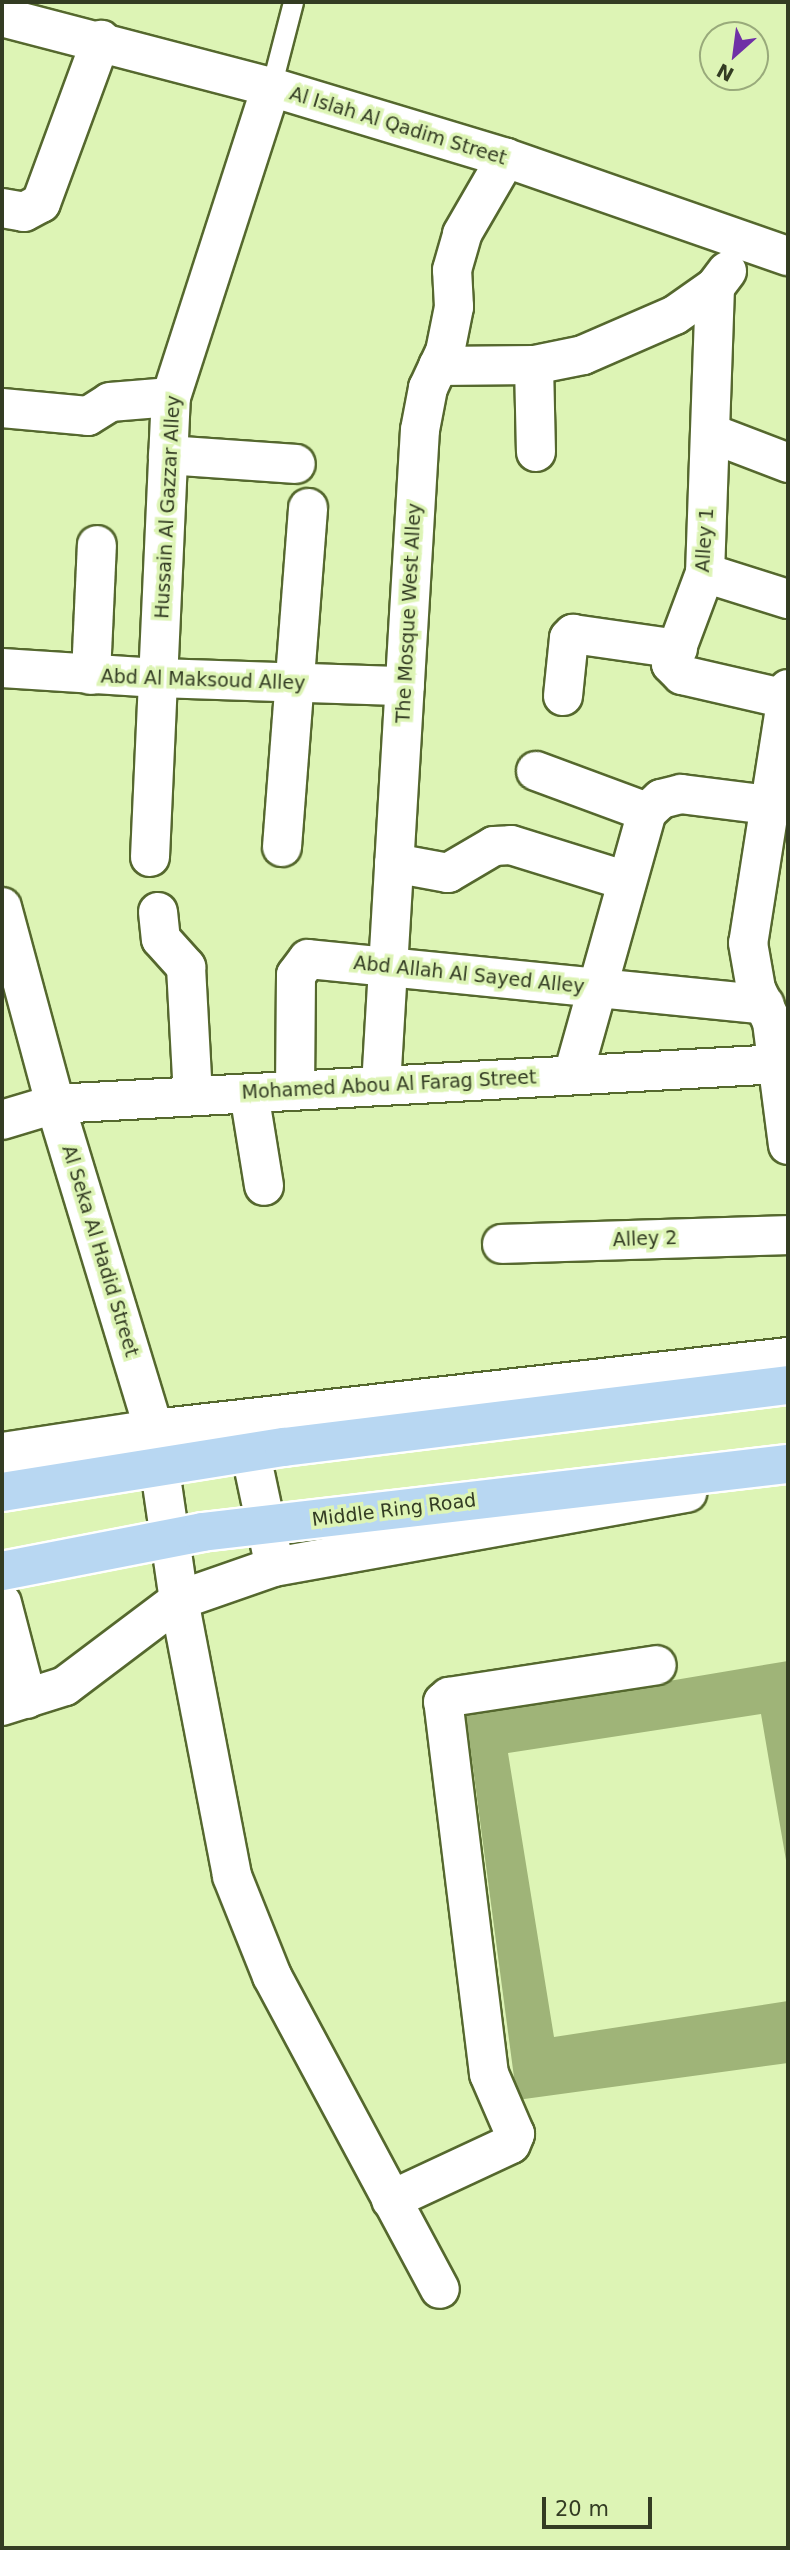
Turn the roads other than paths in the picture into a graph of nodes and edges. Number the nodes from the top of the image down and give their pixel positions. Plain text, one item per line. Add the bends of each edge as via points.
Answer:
1 (293, 2) edge
2 (2, 17) edge
3 (101, 40) junction
4 (271, 87) junction
5 (506, 158) junction
6 (2, 208) edge
7 (750, 242) junction
8 (788, 256) edge
9 (715, 287) junction
10 (534, 365) junction
11 (438, 366) junction
12 (171, 397) junction
13 (2, 408) edge
14 (710, 433) junction
15 (536, 452) dead end
16 (168, 455) junction
17 (788, 463) edge
18 (296, 464) dead end
19 (309, 508) dead end
20 (97, 545) dead end
21 (705, 573) junction
22 (788, 599) edge
23 (678, 649) junction
24 (2, 668) edge
25 (91, 675) junction
26 (158, 678) junction
27 (294, 684) junction
28 (405, 686) junction
29 (563, 696) dead end
30 (785, 712) edge
31 (536, 771) dead end
32 (768, 804) junction
33 (647, 812) junction
34 (282, 847) dead end
35 (150, 858) dead end
36 (394, 863) junction
37 (627, 881) junction
38 (2, 907) edge
39 (158, 912) dead end
40 (388, 967) junction
41 (597, 989) junction
42 (765, 1005) junction
43 (779, 1064) junction
44 (573, 1075) junction
45 (381, 1086) junction
46 (295, 1091) junction
47 (249, 1093) junction
48 (193, 1096) junction
49 (55, 1104) junction
50 (2, 1120) edge
51 (788, 1145) edge
52 (264, 1186) dead end
53 (788, 1235) edge
54 (502, 1244) dead end
55 (788, 1357) edge
56 (788, 1385) edge
57 (244, 1419) junction
58 (154, 1429) junction
59 (2, 1452) edge
60 (788, 1464) edge
61 (788, 1482) edge
62 (2, 1492) edge
63 (275, 1567) junction
64 (2, 1570) edge
65 (179, 1600) junction
66 (3, 1617) edge
67 (657, 1665) dead end
68 (15, 1702) edge
69 (391, 2200) junction
70 (440, 2289) dead end

1 - 4 lane
2 - 3 street, Al Islah Al Qadim Street
3 - 4 street, Al Islah Al Qadim Street
3 - 6 street via 41,203 24,212
4 - 5 street, Al Islah Al Qadim Street
4 - 12 street, Hussain Al Gazzar Alley
5 - 7 street, Al Islah Al Qadim Street
5 - 11 street, The Mosque West Alley via 462,234 452,270 454,307
7 - 8 street, Al Islah Al Qadim Street
7 - 9 street
9 - 10 street via 630,338
9 - 14 street, Alley 1
10 - 11 street
10 - 15 street
11 - 28 street, The Mosque West Alley via 420,430
12 - 13 street via 110,402 88,416
12 - 16 street, Hussain Al Gazzar Alley
14 - 17 street
14 - 21 street, Alley 1
16 - 18 street
16 - 26 street, Hussain Al Gazzar Alley
19 - 27 street
20 - 25 street
21 - 22 street
21 - 23 street, Alley 1
23 - 29 street via 573,634
23 - 30 street via 671,664 678,674
24 - 25 street, Abd Al Maksoud Alley
25 - 26 street, Abd Al Maksoud Alley
26 - 27 street, Abd Al Maksoud Alley
26 - 35 street, Hussain Al Gazzar Alley
27 - 28 street, Abd Al Maksoud Alley
27 - 34 street
28 - 36 street, The Mosque West Alley
30 - 32 street
31 - 33 street
32 - 33 street via 681,794 661,799
32 - 42 street via 748,943 749,966
33 - 37 street
36 - 37 street via 456,872 494,846 511,845
36 - 40 street, The Mosque West Alley
37 - 41 street
38 - 49 street, Al Seka Al Hadid Street
39 - 48 street via 161,939 186,967
40 - 41 street, Abd Allah Al Sayed Alley
40 - 45 street, The Mosque West Alley
40 - 46 street, Abd Allah Al Sayed Alley via 307,959 302,963 296,975
41 - 42 street, Abd Allah Al Sayed Alley
41 - 44 street
42 - 43 street
43 - 44 street, Mohamed Abou Al Farag Street
43 - 51 street
44 - 45 street, Mohamed Abou Al Farag Street
45 - 46 street, Mohamed Abou Al Farag Street
46 - 47 street, Mohamed Abou Al Farag Street
47 - 48 street, Mohamed Abou Al Farag Street
47 - 52 street
48 - 49 street, Mohamed Abou Al Farag Street
49 - 50 street, Mohamed Abou Al Farag Street
49 - 58 street, Al Seka Al Hadid Street
53 - 54 street, Alley 2
55 - 57 street
56 - 62 highway, bridge via 284,1447
57 - 58 street
57 - 63 street
58 - 59 street
58 - 65 street, Al Seka Al Hadid Street
60 - 64 highway, Middle Ring Road, bridge via 202,1532
61 - 63 street via 670,1495
63 - 65 street
65 - 68 street via 65,1686
65 - 69 street, Al Seka Al Hadid Street via 232,1876 272,1976
66 - 68 street
67 - 69 street via 449,1696 443,1702 489,2074 515,2133 511,2144
69 - 70 street, Al Seka Al Hadid Street

